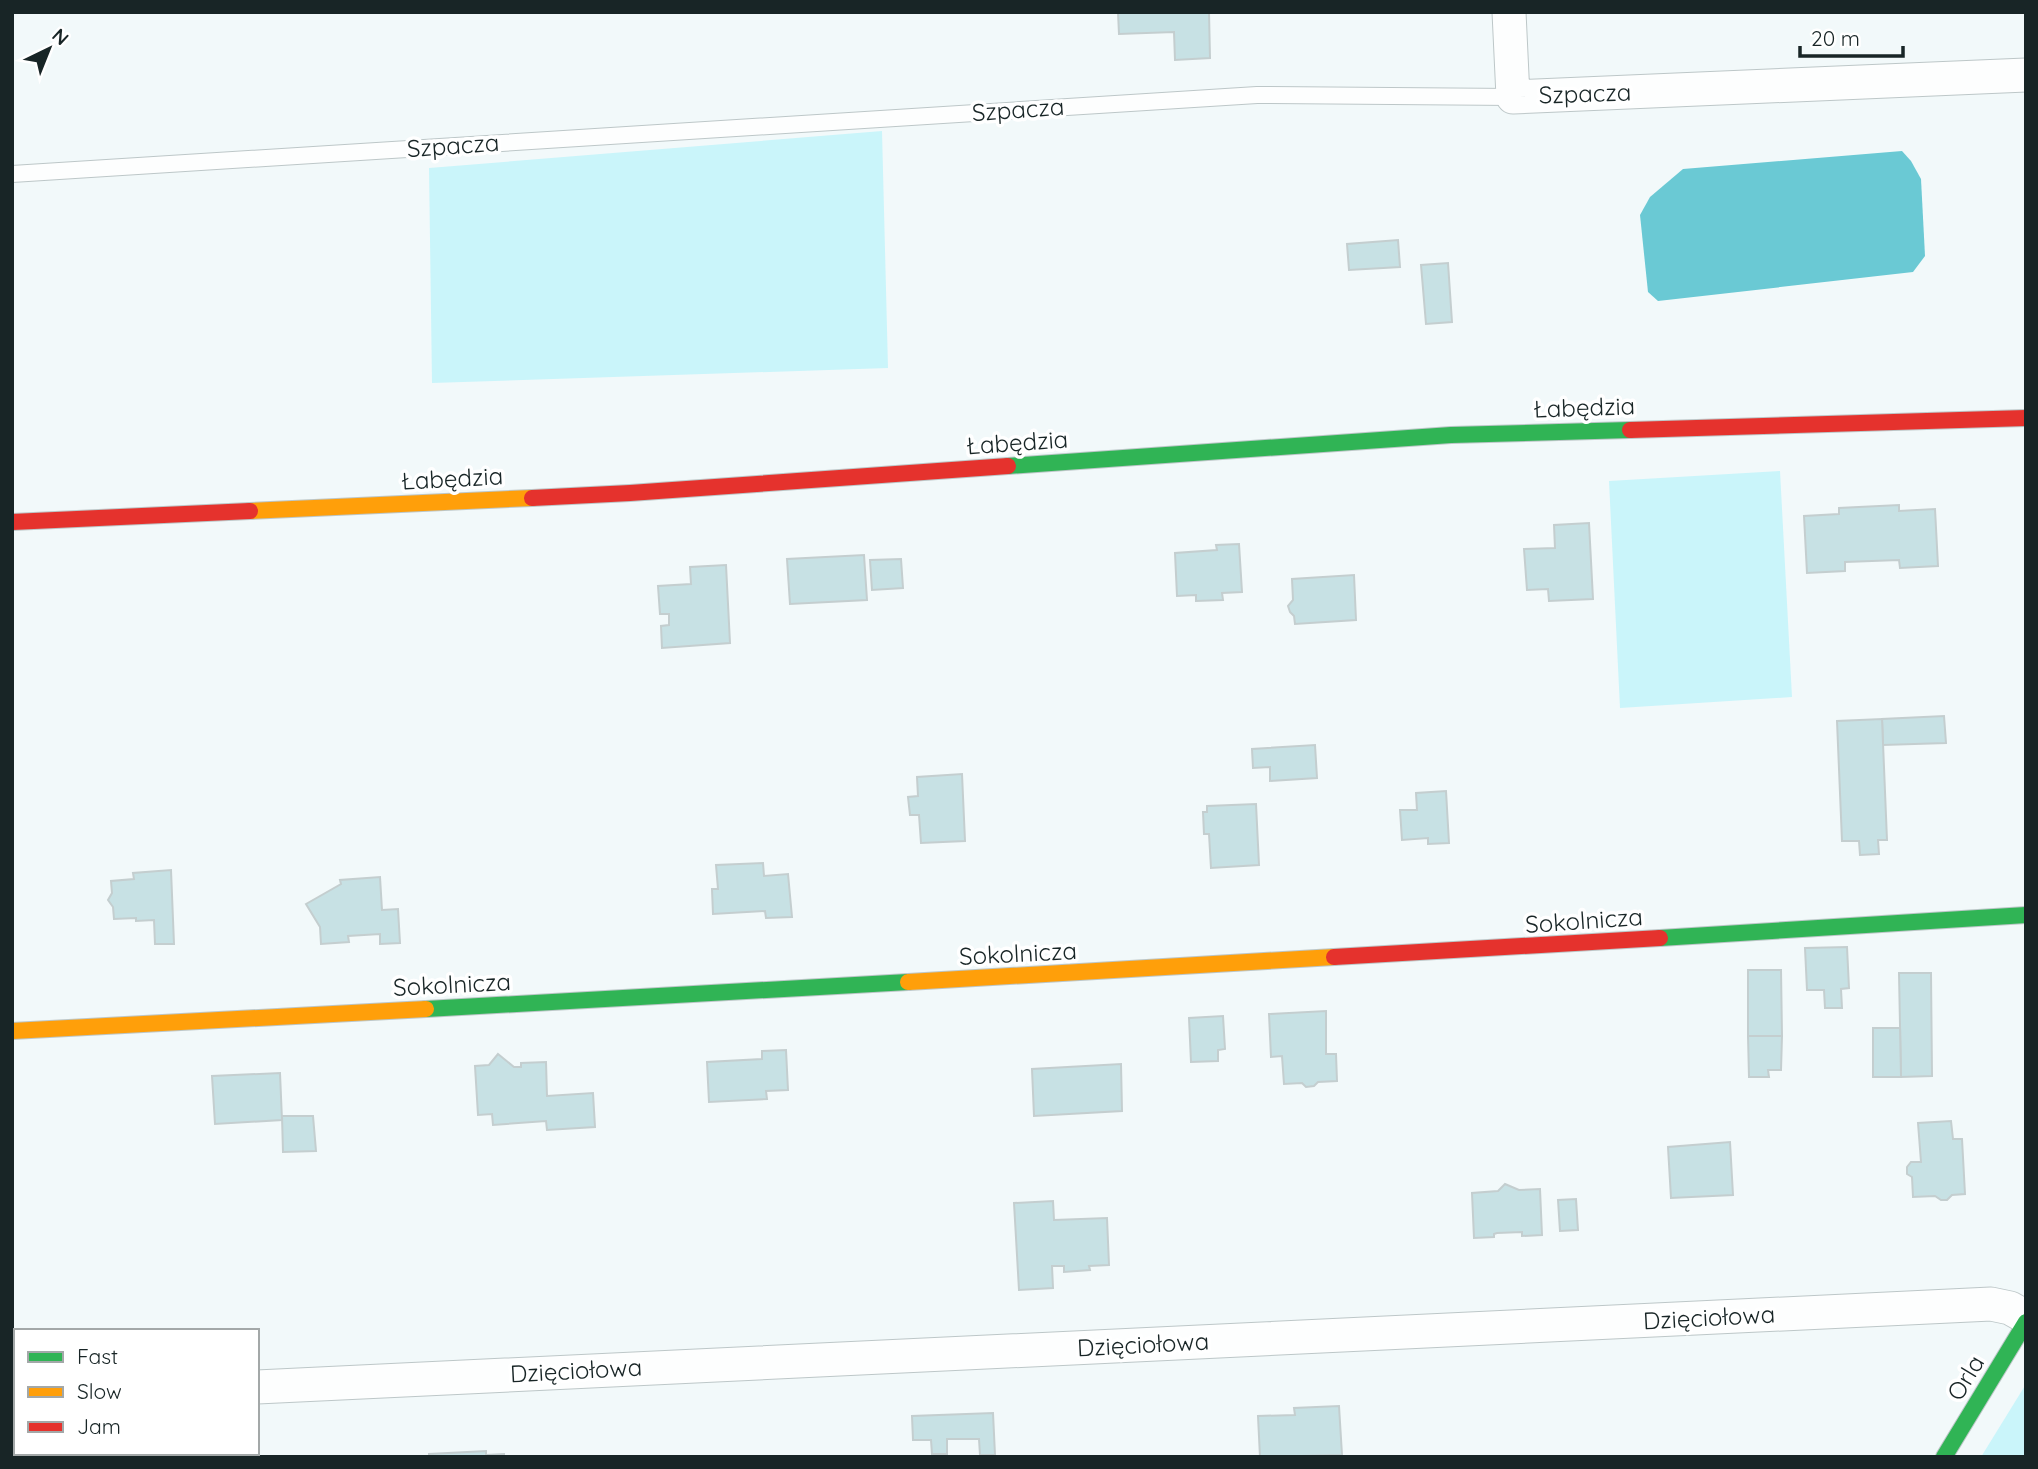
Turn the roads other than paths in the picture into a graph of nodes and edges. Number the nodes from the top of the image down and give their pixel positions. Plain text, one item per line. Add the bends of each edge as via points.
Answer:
1 (1509, 12) edge
2 (2026, 75) edge
3 (1513, 97) junction
4 (12, 174) edge
5 (2026, 418) edge
6 (12, 522) edge
7 (2026, 915) edge
8 (12, 1031) edge
9 (2026, 1317) edge
10 (2026, 1322) edge
11 (259, 1387) edge
12 (1944, 1457) edge

1 - 3 street
2 - 3 street, Szpacza
3 - 4 lane, Szpacza via 1257,95
5 - 6 street, Łabędzia via 1451,435 630,493
7 - 8 street, Sokolnicza via 840,987
9 - 11 street, Dzięciołowa via 1991,1304
10 - 12 street, Orla

